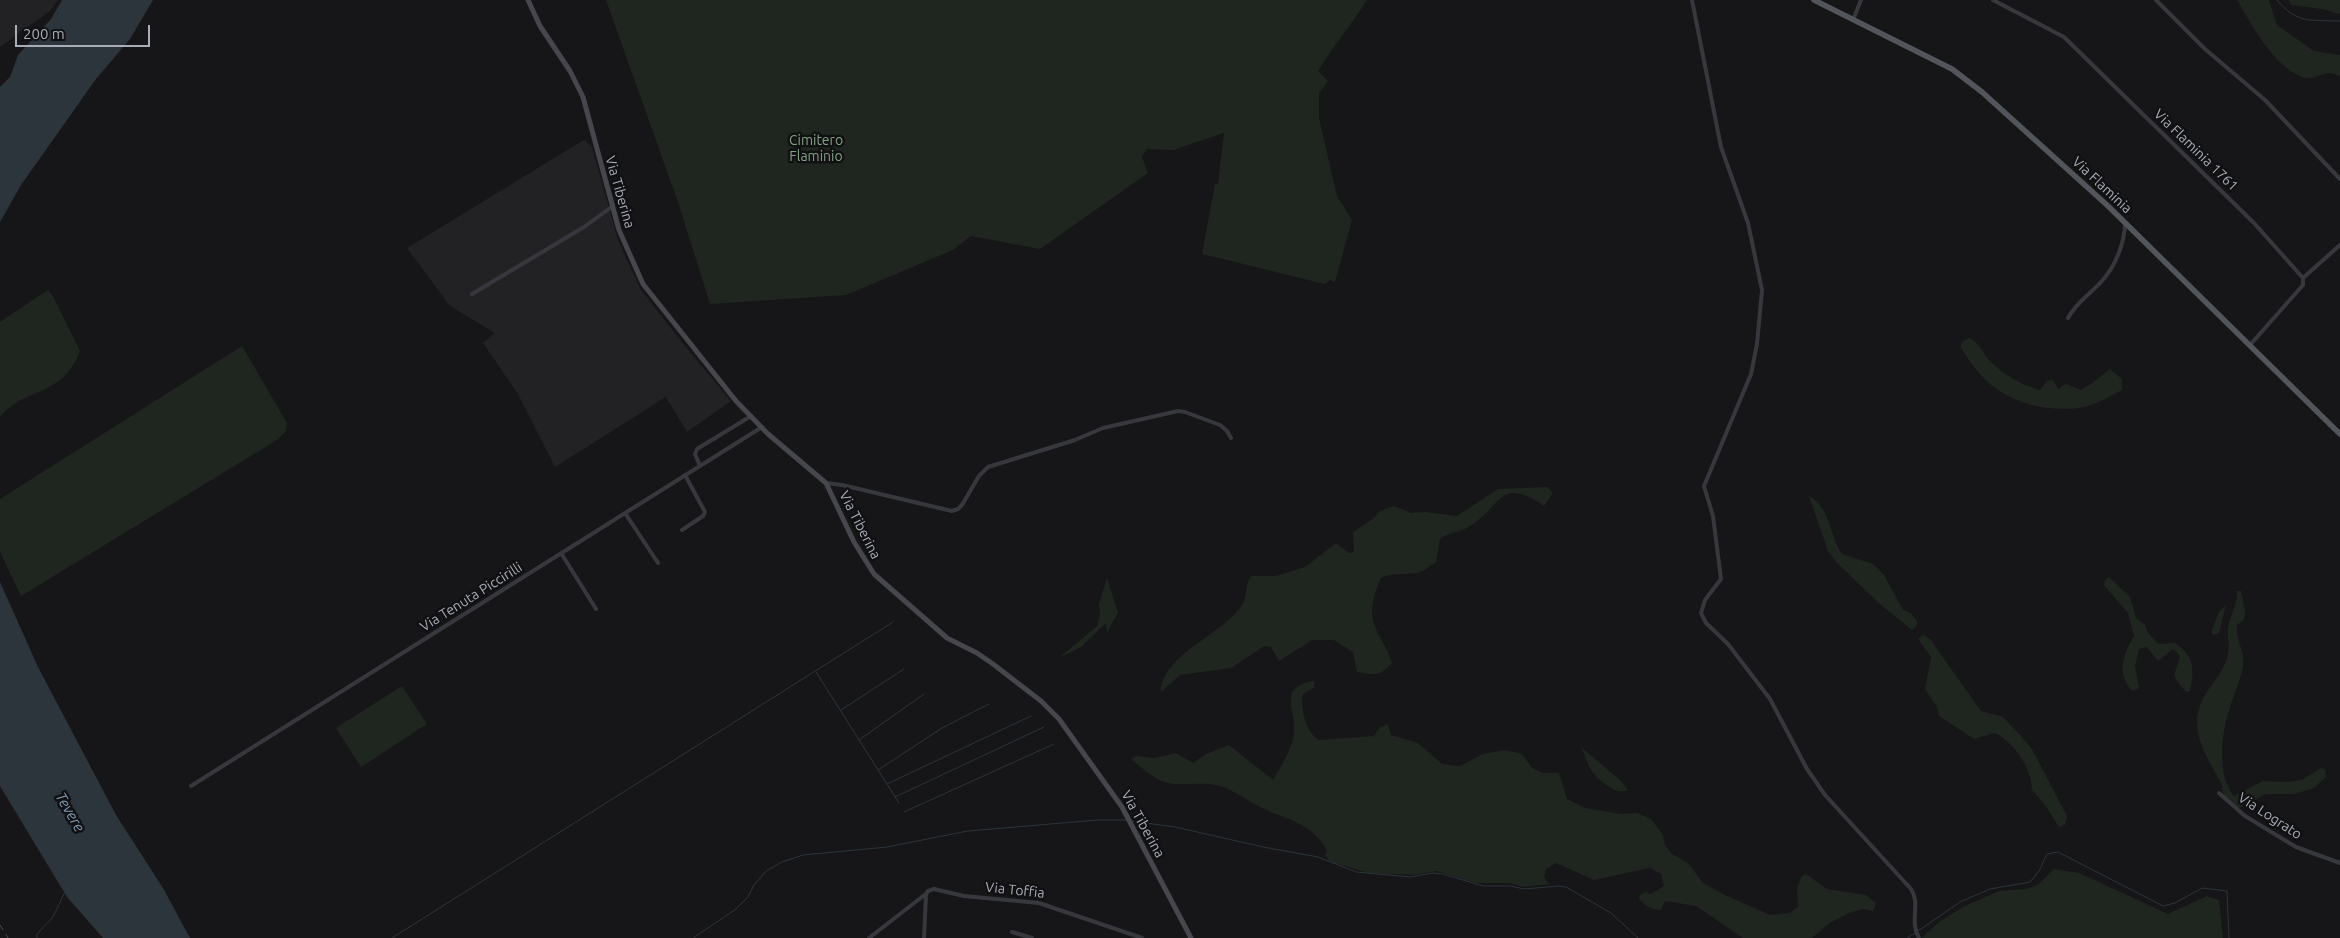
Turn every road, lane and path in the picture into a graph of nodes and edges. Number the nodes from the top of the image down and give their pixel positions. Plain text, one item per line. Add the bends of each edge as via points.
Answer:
1 (528, 0) edge
2 (1692, 0) edge
3 (1814, 0) edge
4 (1861, 0) edge
5 (1993, 0) edge
6 (2156, 0) edge
7 (1853, 20) junction
8 (2340, 179) edge
9 (613, 206) junction
10 (2124, 222) junction
11 (2340, 245) edge
12 (2303, 278) junction
13 (472, 294) dead end
14 (2068, 318) dead end
15 (2250, 345) junction
16 (751, 416) junction
17 (762, 427) junction
18 (2340, 434) edge
19 (1231, 438) dead end
20 (700, 466) junction
21 (685, 475) junction
22 (826, 483) junction
23 (625, 512) junction
24 (682, 530) dead end
25 (561, 553) junction
26 (658, 564) dead end
27 (596, 608) dead end
28 (191, 786) dead end
29 (2219, 793) dead end
30 (2340, 863) edge
31 (927, 893) junction
32 (1012, 932) dead end
33 (1189, 937) edge
34 (869, 938) edge
35 (924, 938) edge
36 (1032, 938) edge
37 (1142, 938) edge
38 (1918, 938) edge

1 - 9 main road, Via Tiberina via 583,97
2 - 38 street via 1721,148 1748,223 1762,290 1751,374 1704,486 1713,516 1721,579 1705,600 1701,613 1770,699 1807,769 1825,795 1911,889 1915,895 1913,929
3 - 7 main road, Via Flaminia
4 - 7 street
5 - 12 street, Via Flaminia 1761 via 2064,37 2254,223
6 - 8 street via 2205,49 2265,100
7 - 10 main road, Via Flaminia via 1965,77
9 - 13 street
9 - 16 main road, Via Tiberina via 624,244 643,284
10 - 14 street via 2122,244 2109,271
10 - 15 main road, Via Flaminia
11 - 12 street
12 - 15 street via 2303,285
15 - 18 main road, Via Flaminia
16 - 17 main road, Via Tiberina
16 - 20 street via 696,449
17 - 20 street, Via Tenuta Piccirilli
17 - 22 main road, Via Tiberina
19 - 22 street via 1220,425 1182,411 1113,425 988,468 979,476 962,506 952,511
20 - 21 street, Via Tenuta Piccirilli
21 - 23 street, Via Tenuta Piccirilli
21 - 24 street via 705,512
22 - 33 main road, Via Tiberina via 854,542 874,574 947,638 977,653 1042,701 1059,719 1128,816
23 - 25 street, Via Tenuta Piccirilli
23 - 26 street
25 - 27 street
25 - 28 street, Via Tenuta Piccirilli
29 - 30 street, Via Lograto via 2245,816 2296,847
31 - 34 street
31 - 35 street
31 - 37 street, Via Toffia via 934,889 964,896 1039,903
32 - 36 street

